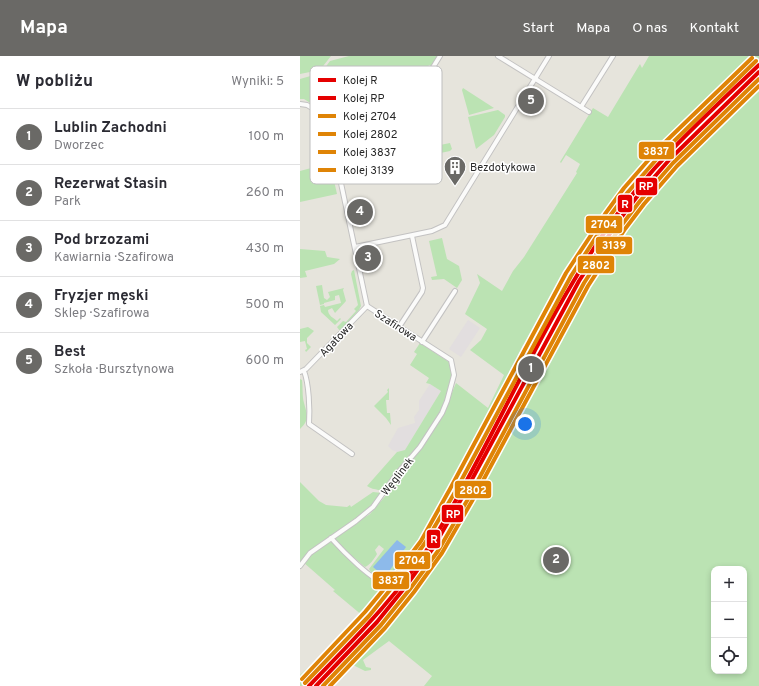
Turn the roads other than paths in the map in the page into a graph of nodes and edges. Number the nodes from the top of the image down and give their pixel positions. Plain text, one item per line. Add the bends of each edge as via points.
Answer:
1 (440, 56) edge
2 (498, 56) edge
3 (549, 56) edge
4 (613, 56) edge
5 (434, 66) edge
6 (535, 79) junction
7 (300, 104) edge
8 (310, 107) edge
9 (581, 107) junction
10 (589, 112) dead end
11 (341, 184) edge
12 (412, 236) junction
13 (355, 247) junction
14 (455, 291) dead end
15 (367, 306) junction
16 (399, 327) junction
17 (422, 342) junction
18 (451, 360) joint
19 (302, 372) edge
20 (501, 408) dead end
21 (352, 454) dead end
22 (331, 538) junction
23 (300, 566) edge

1 - 5 street
2 - 6 street
3 - 6 street
4 - 9 street
6 - 9 street
6 - 12 street via 445,225
7 - 8 street
9 - 10 street
11 - 13 street, Szafirowa
12 - 13 street
12 - 16 street via 422,292
13 - 15 street, Szafirowa
14 - 17 street
15 - 16 street, Szafirowa
15 - 19 street, Agatowa
16 - 17 street, Szafirowa
17 - 18 street, Szafirowa
18 - 22 street, Węglinek via 454,375 447,401 420,447 373,507
19 - 21 street, Agatowa via 306,377 310,424
20 - 22 street via 446,509 397,579 389,583 378,581
22 - 23 street, Węglinek via 310,553

